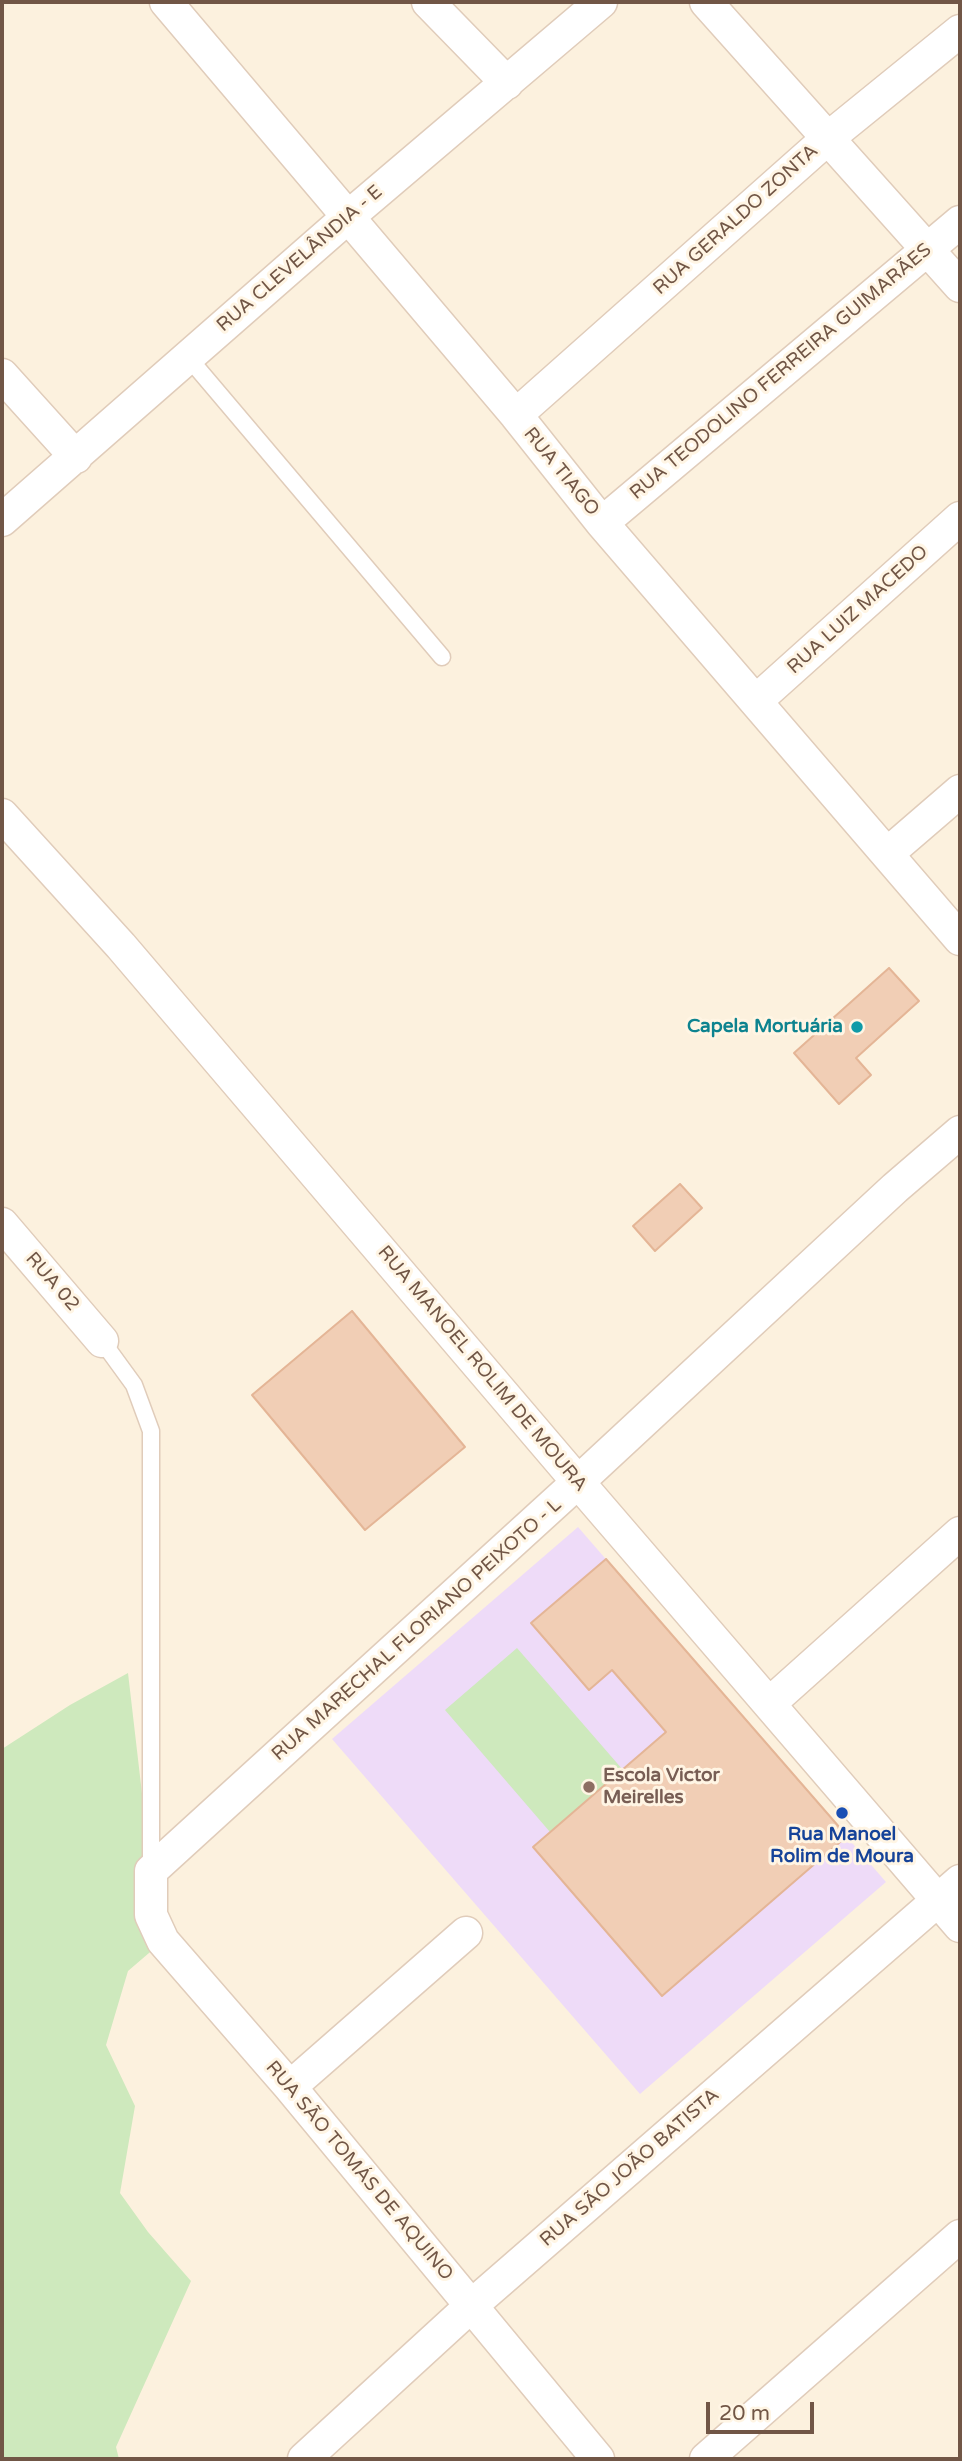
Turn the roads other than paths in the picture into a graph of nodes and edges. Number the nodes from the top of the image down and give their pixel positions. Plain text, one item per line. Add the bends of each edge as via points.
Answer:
1 (166, 2) edge
2 (428, 2) edge
3 (601, 2) edge
4 (706, 2) edge
5 (960, 31) edge
6 (507, 83) junction
7 (827, 139) junction
8 (348, 217) junction
9 (960, 222) edge
10 (928, 248) junction
11 (960, 286) edge
12 (187, 356) junction
13 (2, 375) edge
14 (516, 415) junction
15 (76, 457) junction
16 (960, 518) edge
17 (2, 520) edge
18 (602, 523) junction
19 (442, 657) dead end
20 (756, 701) junction
21 (960, 791) edge
22 (2, 814) edge
23 (887, 853) junction
24 (960, 939) edge
25 (960, 1132) edge
26 (2, 1224) edge
27 (102, 1340) joint
28 (578, 1482) junction
29 (960, 1533) edge
30 (769, 1704) junction
31 (151, 1871) junction
32 (949, 1890) edge
33 (960, 1926) edge
34 (466, 1933) dead end
35 (290, 2087) junction
36 (960, 2236) edge
37 (471, 2306) junction
38 (304, 2459) edge
39 (598, 2459) edge
40 (706, 2459) edge

1 - 8 street, RUA TIAGO
2 - 6 street
3 - 6 street, RUA CLEVELÂNDIA - E
4 - 7 street
5 - 7 street, RUA GERALDO ZONTA
6 - 8 street, RUA CLEVELÂNDIA - E
7 - 10 street
7 - 14 street, RUA GERALDO ZONTA
8 - 12 street, RUA CLEVELÂNDIA - E
8 - 14 street, RUA TIAGO
9 - 10 street, RUA TEODOLINO FERREIRA GUIMARÃES
10 - 11 street
10 - 18 street, RUA TEODOLINO FERREIRA GUIMARÃES
12 - 15 street, RUA CLEVELÂNDIA - E
12 - 19 lane
13 - 15 street
14 - 18 street, RUA TIAGO
15 - 17 street, RUA CLEVELÂNDIA - E
16 - 20 street, RUA LUIZ MACEDO
18 - 20 street, RUA TIAGO
20 - 23 street, RUA TIAGO
21 - 23 street
22 - 28 street, RUA MANOEL ROLIM DE MOURA via 121,946
23 - 24 street, RUA TIAGO
25 - 28 street, RUA MARECHAL FLORIANO PEIXOTO - L
26 - 27 street, RUA 02
27 - 31 lane via 134,1385 151,1431
28 - 30 street, RUA MANOEL ROLIM DE MOURA
28 - 31 street, RUA MARECHAL FLORIANO PEIXOTO - L
29 - 30 street
30 - 32 street, RUA MANOEL ROLIM DE MOURA
31 - 35 street, RUA SÃO TOMÁS DE AQUINO via 151,1915 163,1941
32 - 33 street, RUA MANOEL ROLIM DE MOURA
32 - 37 street, RUA SÃO JOÃO BATISTA
34 - 35 street
35 - 37 street, RUA SÃO TOMÁS DE AQUINO
36 - 40 street
37 - 38 street, RUA SÃO JOÃO BATISTA
37 - 39 street, RUA SÃO TOMÁS DE AQUINO

